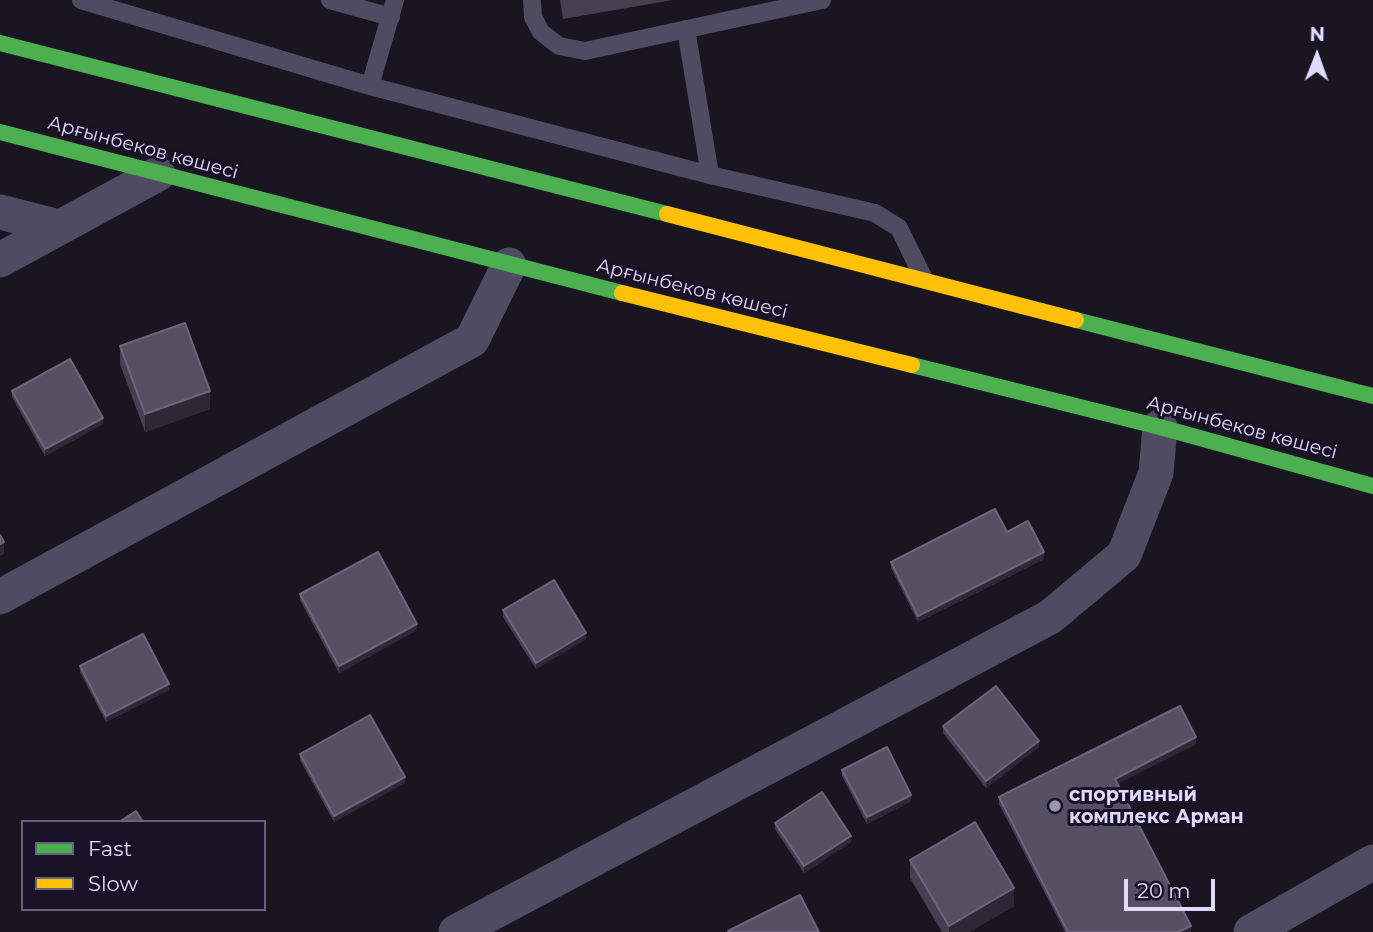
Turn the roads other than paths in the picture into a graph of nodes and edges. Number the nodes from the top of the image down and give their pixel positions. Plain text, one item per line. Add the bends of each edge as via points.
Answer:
1 (81, 0) edge
2 (330, 0) edge
3 (532, 0) edge
4 (822, 0) edge
5 (393, 9) edge
6 (686, 29) junction
7 (0, 43) edge
8 (370, 86) junction
9 (0, 132) edge
10 (158, 174) junction
11 (710, 175) junction
12 (0, 212) edge
13 (59, 227) junction
14 (0, 260) edge
15 (509, 265) junction
16 (924, 281) junction
17 (1368, 392) edge
18 (1160, 427) junction
19 (1373, 486) edge
20 (0, 597) edge
21 (1373, 862) edge
22 (456, 932) edge
23 (1251, 932) edge

1 - 8 lane
2 - 5 lane
3 - 6 lane via 533,17 541,32 559,46 585,51
4 - 6 lane
5 - 8 lane
6 - 11 lane
7 - 16 main road
8 - 11 lane
9 - 10 main road, Арғынбеков көшесі
10 - 13 street
10 - 15 main road, Арғынбеков көшесі
11 - 16 lane via 875,214 899,228
12 - 13 street
13 - 14 street
15 - 18 main road, Арғынбеков көшесі
15 - 20 street via 472,340
16 - 17 main road
18 - 19 main road, Арғынбеков көшесі
18 - 22 street via 1156,473 1124,555 1050,617
21 - 23 street

